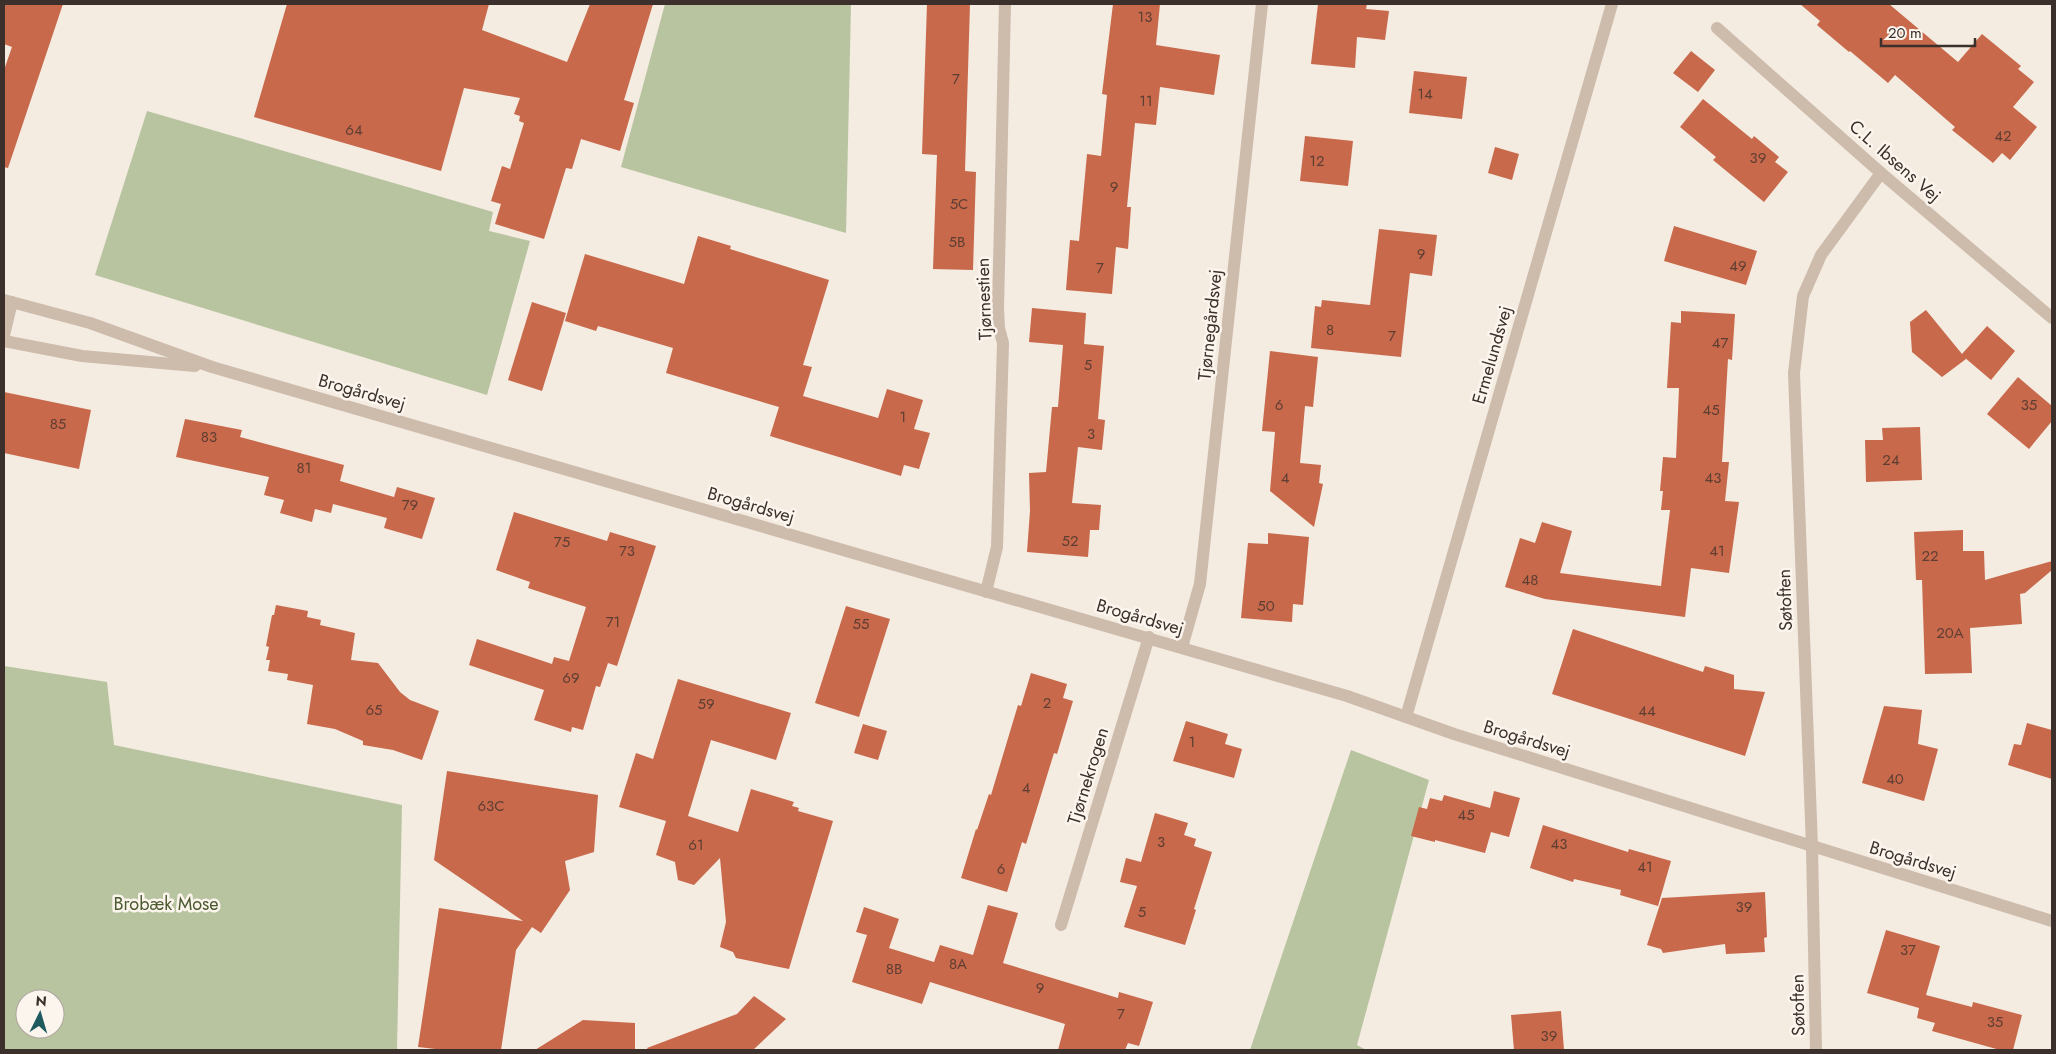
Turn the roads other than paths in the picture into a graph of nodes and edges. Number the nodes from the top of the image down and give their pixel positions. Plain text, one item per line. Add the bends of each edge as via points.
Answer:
1 (1005, 4) edge
2 (1262, 4) edge
3 (1612, 4) edge
4 (1717, 28) dead end
5 (1881, 173) junction
6 (8, 301) edge
7 (2052, 318) edge
8 (4, 335) edge
9 (4, 341) edge
10 (212, 367) junction
11 (986, 592) junction
12 (1149, 638) junction
13 (1182, 647) junction
14 (1406, 717) junction
15 (1812, 847) junction
16 (2052, 921) edge
17 (1061, 925) dead end
18 (1816, 1050) edge

1 - 11 street, Tjørnestien via 999,328 1003,343 997,547
2 - 13 street, Tjørnegårdsvej via 1200,584
3 - 14 street, Ermelundsvej
4 - 5 street, C.L. Ibsens Vej
5 - 7 street, C.L. Ibsens Vej
5 - 15 street, Søtoften via 1821,255 1803,296 1794,372
6 - 8 street, Brogårdsvej
6 - 10 street, Brogårdsvej via 90,323
9 - 10 street, Brogårdsvej via 82,356
10 - 11 street, Brogårdsvej
11 - 12 street, Brogårdsvej
12 - 13 street, Brogårdsvej
12 - 17 street, Tjørnekrogen
13 - 14 street, Brogårdsvej
14 - 15 street, Brogårdsvej
15 - 16 street, Brogårdsvej
15 - 18 street, Søtoften

